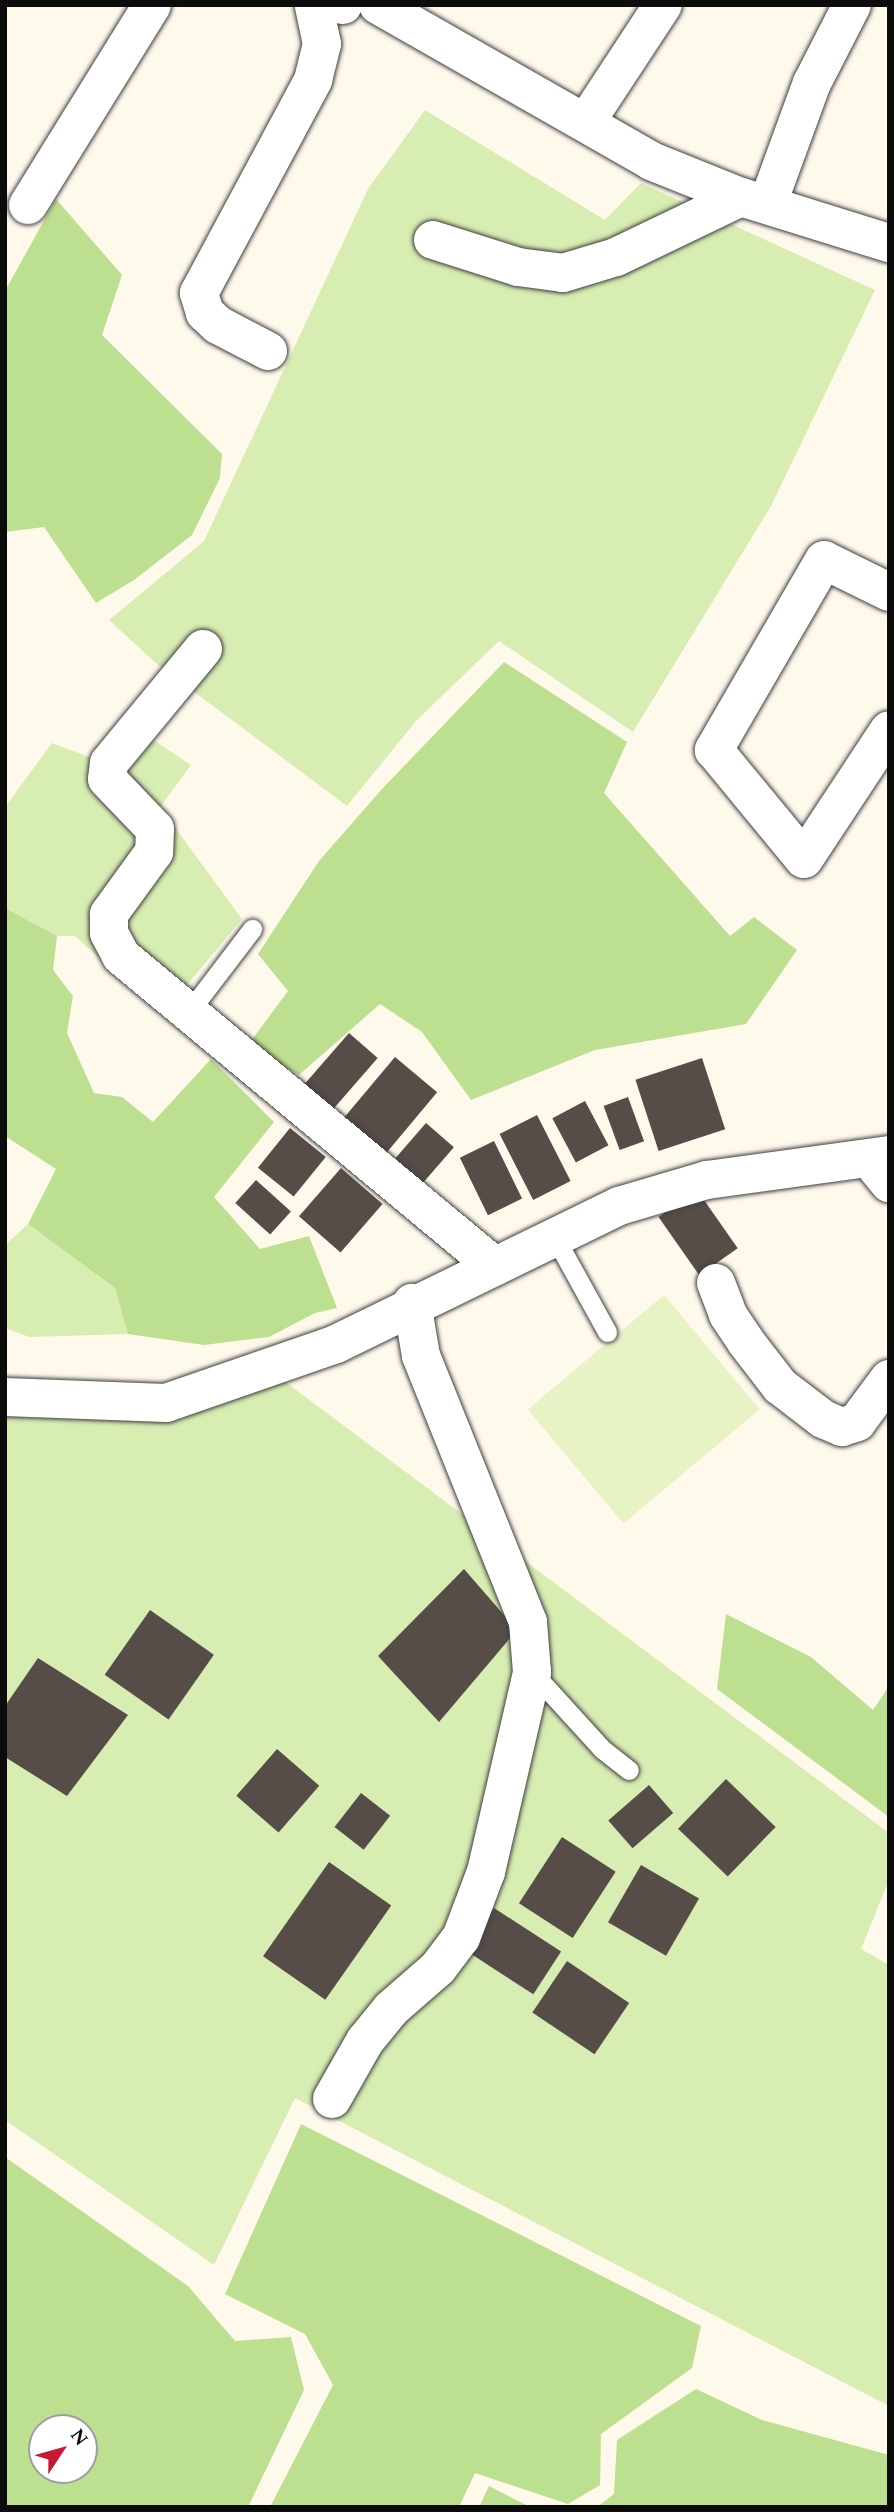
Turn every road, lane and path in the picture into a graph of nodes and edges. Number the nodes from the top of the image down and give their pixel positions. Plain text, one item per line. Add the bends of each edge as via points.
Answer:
1 (152, 5) edge
2 (313, 5) edge
3 (378, 5) edge
4 (663, 5) edge
5 (852, 5) edge
6 (586, 122) junction
7 (754, 200) junction
8 (28, 205) dead end
9 (433, 240) dead end
10 (889, 243) edge
11 (268, 351) dead end
12 (889, 592) edge
13 (203, 649) dead end
14 (889, 730) edge
15 (252, 929) dead end
16 (188, 1013) junction
17 (887, 1165) edge
18 (553, 1234) junction
19 (495, 1267) junction
20 (716, 1283) dead end
21 (412, 1303) junction
22 (607, 1332) dead end
23 (889, 1379) edge
24 (5, 1397) edge
25 (532, 1672) junction
26 (629, 1770) dead end
27 (332, 2098) dead end

1 - 8 street
2 - 11 street via 322,44 313,80 199,293 205,313 218,324
3 - 6 street
4 - 6 street
5 - 7 street
6 - 7 street via 652,161
7 - 9 street via 617,257 563,273 518,267
7 - 10 street
12 - 14 street via 824,560 714,750 804,859
13 - 16 street via 109,763 106,774 155,829 154,852 109,914 109,933 121,956
15 - 16 lane
16 - 19 street
17 - 18 street via 706,1180 619,1206
18 - 19 street
18 - 22 lane
19 - 21 street
20 - 23 street via 728,1315 780,1386 823,1419 842,1427 857,1422
21 - 24 street via 336,1344 166,1403
21 - 25 street via 421,1356 528,1622
25 - 26 lane via 602,1749
25 - 27 street via 486,1872 461,1938 438,1968 391,2009 365,2041

